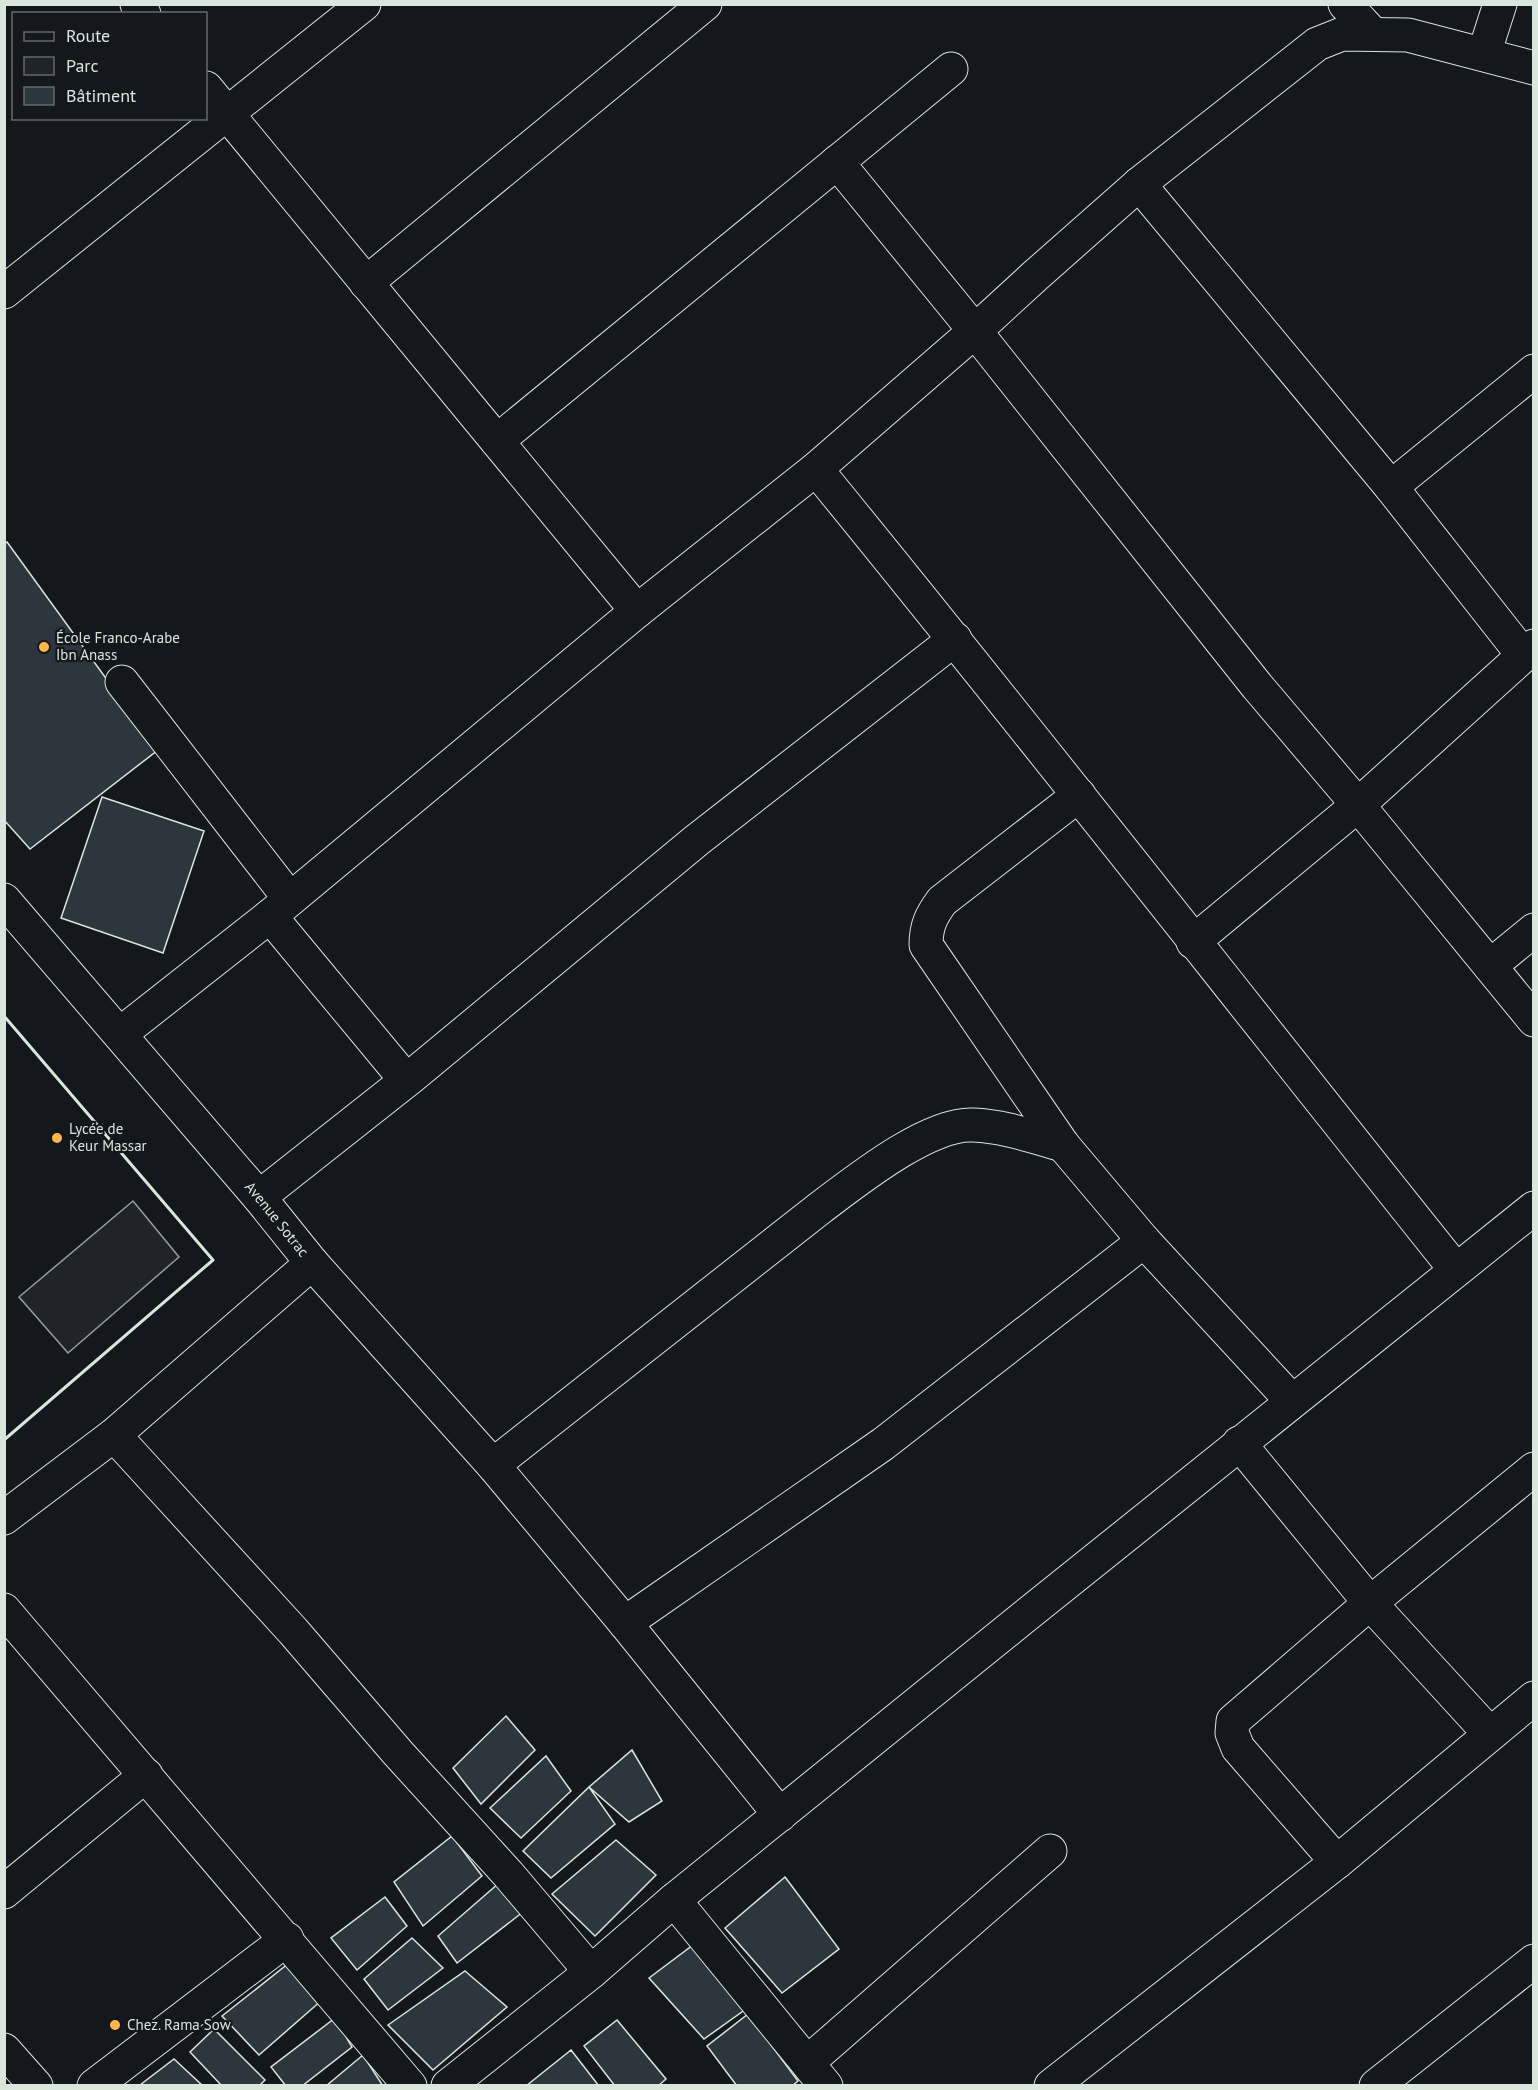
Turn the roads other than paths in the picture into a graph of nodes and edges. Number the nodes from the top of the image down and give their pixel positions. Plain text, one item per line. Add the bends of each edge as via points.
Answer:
1 (364, 4) edge
2 (705, 4) edge
3 (1345, 4) edge
4 (1500, 4) edge
5 (1372, 33) junction
6 (1484, 54) junction
7 (1533, 68) edge
8 (951, 69) dead end
9 (207, 89) edge
10 (227, 114) junction
11 (837, 162) junction
12 (1139, 184) junction
13 (366, 283) junction
14 (4, 292) edge
15 (975, 332) junction
16 (1533, 371) edge
17 (497, 441) junction
18 (816, 469) junction
19 (1391, 487) junction
20 (637, 611) junction
21 (956, 639) junction
22 (1528, 651) edge
23 (122, 682) dead end
24 (1079, 795) junction
25 (1358, 805) junction
26 (4, 900) edge
27 (280, 908) junction
28 (1533, 930) edge
29 (1193, 942) junction
30 (1490, 966) junction
31 (1533, 1020) edge
32 (120, 1034) junction
33 (406, 1080) junction
34 (1063, 1145) junction
35 (259, 1197) junction
36 (1533, 1209) edge
37 (1144, 1241) junction
38 (312, 1263) junction
39 (1456, 1270) junction
40 (1292, 1401) junction
41 (114, 1436) junction
42 (1239, 1443) junction
43 (493, 1465) junction
44 (1533, 1469) edge
45 (4, 1518) edge
46 (1370, 1603) junction
47 (4, 1610) edge
48 (626, 1623) junction
49 (1517, 1721) edge
50 (146, 1775) junction
51 (780, 1815) junction
52 (1050, 1851) dead end
53 (1336, 1862) junction
54 (4, 1892) edge
55 (674, 1900) junction
56 (287, 1939) junction
57 (1533, 1961) edge
58 (591, 1972) junction
59 (4, 2050) edge
60 (815, 2077) edge
61 (36, 2085) edge
62 (94, 2085) edge
63 (410, 2085) edge
64 (448, 2085) edge
65 (1051, 2085) edge
66 (1376, 2085) edge

1 - 10 street
2 - 13 street
3 - 5 street
4 - 6 street
5 - 6 street via 1408,35
5 - 12 street via 1342,34 1317,44
6 - 7 street
8 - 11 street
9 - 10 street
10 - 13 street
10 - 14 street
11 - 15 street
11 - 17 street
12 - 15 street
12 - 19 street
13 - 17 street
15 - 18 street
15 - 25 street via 1249,677
16 - 19 street
17 - 20 street
18 - 20 street
18 - 21 street
19 - 22 street
20 - 27 street
21 - 24 street
21 - 33 street via 697,840
22 - 25 street
23 - 27 street
24 - 29 street
24 - 34 street via 942,901 926,930 926,945
25 - 29 street
25 - 30 street
26 - 32 street, Avenue Sotrac
27 - 32 street
27 - 33 street
28 - 30 street
29 - 39 street
30 - 31 street
32 - 35 street, Avenue Sotrac
33 - 35 street
34 - 37 street
34 - 43 street via 971,1124 933,1133 820,1208
35 - 38 street, Avenue Sotrac
36 - 39 street
37 - 40 street
37 - 48 street via 883,1444
38 - 41 street, Avenue Sotrac
38 - 43 street
39 - 40 street
40 - 42 street
41 - 45 street, Avenue Sotrac
41 - 58 street via 293,1631
42 - 46 street
42 - 51 street
43 - 48 street
44 - 46 street
46 - 49 street
46 - 53 street via 1233,1721 1232,1733 1238,1748
47 - 50 street
48 - 51 street
49 - 53 street
50 - 54 street
50 - 56 street
51 - 55 street
52 - 60 street
53 - 65 street
55 - 58 street
55 - 60 street
56 - 62 street
56 - 63 street
57 - 66 street
58 - 64 street
59 - 61 street

